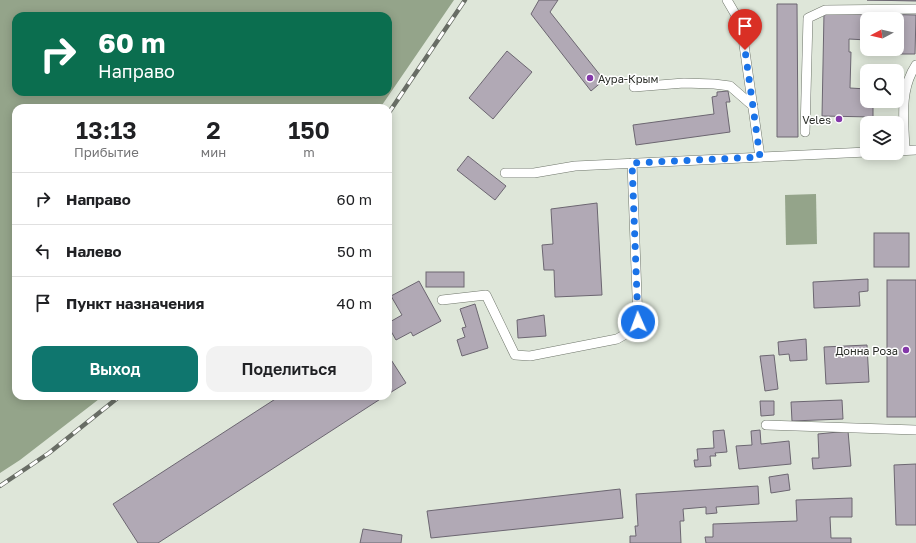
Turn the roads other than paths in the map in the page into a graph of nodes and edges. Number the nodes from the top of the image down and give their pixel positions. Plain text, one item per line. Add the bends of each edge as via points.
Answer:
1 (727, 0) edge
2 (916, 9) edge
3 (916, 65) edge
4 (634, 87) dead end
5 (753, 106) junction
6 (902, 116) edge
7 (805, 132) dead end
8 (904, 150) edge
9 (916, 150) edge
10 (860, 152) edge
11 (760, 157) junction
12 (632, 163) junction
13 (505, 173) dead end
14 (442, 300) dead end
15 (766, 425) dead end
16 (916, 430) edge

1 - 5 lane via 741,24
2 - 7 lane via 825,10 808,18
3 - 6 lane via 903,98
4 - 5 lane via 684,83 730,86
5 - 11 lane
8 - 9 lane
10 - 11 lane
11 - 12 lane
12 - 13 lane via 575,166 534,173
12 - 14 lane via 638,322 636,328 617,338 530,356 515,355 486,295
15 - 16 lane

